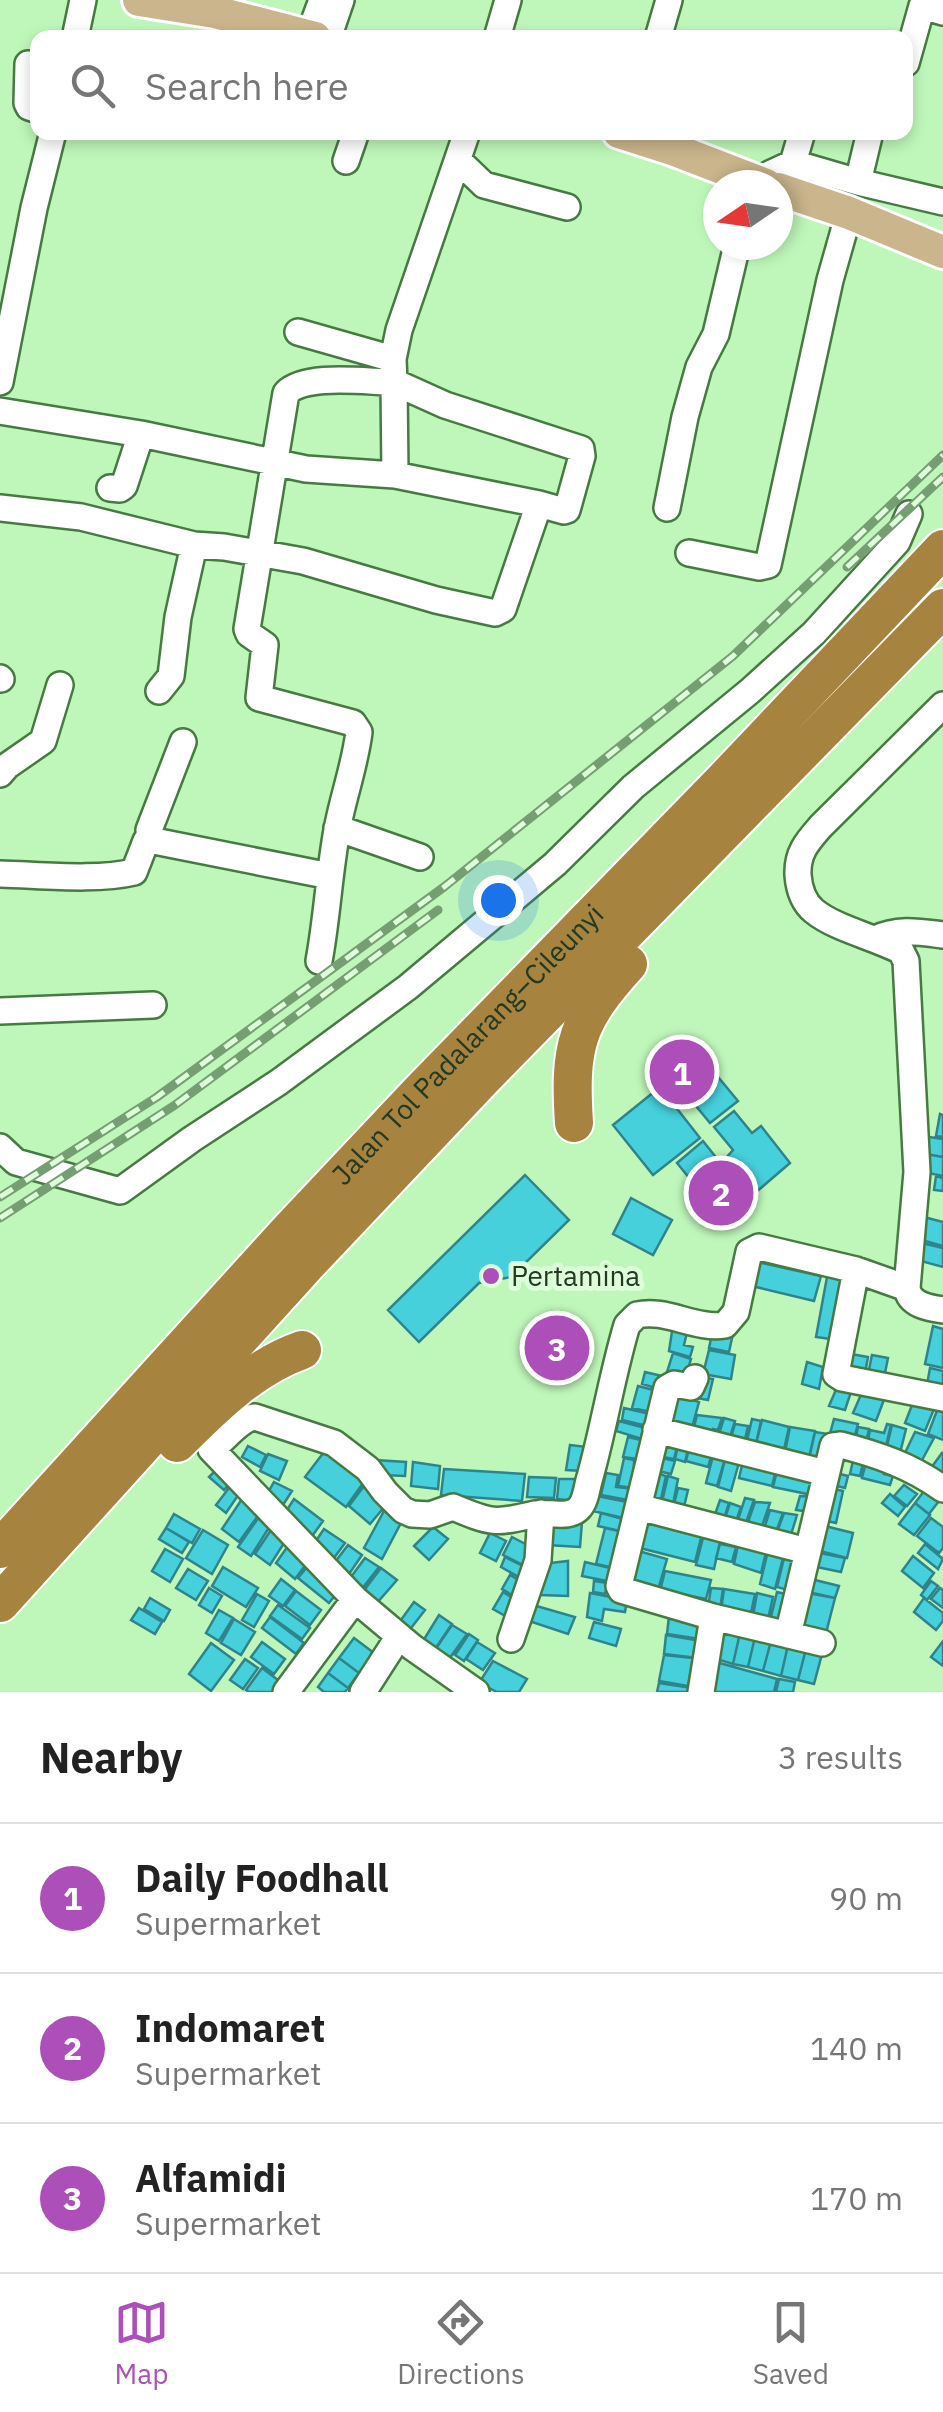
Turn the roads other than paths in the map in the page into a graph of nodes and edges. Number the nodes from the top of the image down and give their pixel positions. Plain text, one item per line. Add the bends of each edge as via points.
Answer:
1 (83, 0) edge
2 (139, 0) edge
3 (322, 0) edge
4 (341, 0) edge
5 (508, 0) edge
6 (669, 0) edge
7 (218, 6) edge
8 (929, 6) edge
9 (77, 30) edge
10 (295, 30) edge
11 (318, 30) edge
12 (322, 30) edge
13 (499, 30) edge
14 (660, 30) edge
15 (913, 46) edge
16 (28, 64) dead end
17 (30, 107) edge
18 (50, 140) edge
19 (353, 140) edge
20 (464, 140) edge
21 (644, 140) edge
22 (797, 140) edge
23 (868, 140) edge
24 (346, 160) dead end
25 (458, 160) junction
26 (736, 170) edge
27 (776, 170) edge
28 (793, 186) edge
29 (853, 198) junction
30 (943, 202) edge
31 (567, 207) dead end
32 (943, 252) edge
33 (733, 260) edge
34 (298, 332) dead end
35 (393, 371) junction
36 (0, 382) edge
37 (0, 411) edge
38 (140, 434) junction
39 (273, 461) junction
40 (394, 474) junction
41 (110, 488) dead end
42 (539, 504) junction
43 (0, 508) edge
44 (667, 508) dead end
45 (909, 514) dead end
46 (194, 545) junction
47 (943, 549) edge
48 (260, 553) junction
49 (689, 553) dead end
50 (943, 608) edge
51 (60, 685) dead end
52 (159, 691) dead end
53 (943, 706) edge
54 (183, 742) dead end
55 (794, 762) junction
56 (0, 774) edge
57 (337, 828) junction
58 (149, 840) junction
59 (420, 856) dead end
60 (0, 874) edge
61 (330, 876) junction
62 (943, 936) edge
63 (875, 939) junction
64 (320, 961) dead end
65 (153, 1005) dead end
66 (0, 1011) edge
67 (574, 1123) dead end
68 (0, 1147) edge
69 (856, 1270) junction
70 (908, 1288) junction
71 (943, 1310) edge
72 (302, 1350) dead end
73 (695, 1378) dead end
74 (943, 1398) edge
75 (656, 1430) junction
76 (826, 1473) junction
77 (943, 1489) edge
78 (639, 1507) junction
79 (541, 1513) junction
80 (0, 1549) edge
81 (807, 1550) junction
82 (355, 1599) junction
83 (0, 1603) edge
84 (713, 1618) junction
85 (788, 1635) junction
86 (399, 1636) junction
87 (510, 1638) dead end
88 (822, 1643) dead end
89 (286, 1692) edge
90 (363, 1692) edge
91 (476, 1692) edge
92 (701, 1692) edge

1 - 9 street
2 - 7 main road
3 - 11 street
4 - 12 street
5 - 13 street
6 - 14 street
7 - 10 main road
8 - 15 street
16 - 17 street
18 - 36 street
19 - 24 street
20 - 25 street
21 - 26 main road
22 - 27 street
23 - 29 street
25 - 31 street via 484,185
25 - 35 street via 399,330
28 - 29 main road
29 - 30 street
29 - 32 main road
29 - 49 street via 768,565
33 - 44 street via 716,334 685,416
34 - 35 street
35 - 39 street via 290,388
35 - 40 street
35 - 42 street via 444,405 581,449 567,510
37 - 38 street
38 - 39 street
38 - 41 street via 124,486
39 - 40 street via 318,471
39 - 48 street
40 - 42 street
42 - 48 street via 503,610 495,612
43 - 46 street via 81,517
45 - 68 street via 898,542 750,691 408,988 279,1082 120,1190 16,1162
46 - 48 street
46 - 52 street via 171,676
47 - 80 highway, Jalan Tol Padalarang–Cileunyi via 288,1232
48 - 57 street via 246,629 265,645 259,698 358,727
50 - 55 highway, Jalan Tol Padalarang–Cileunyi
51 - 56 street via 42,741
53 - 63 street via 802,847 804,899 835,923
54 - 58 street
55 - 67 highway via 765,818 589,1010 575,1050
55 - 83 highway, Jalan Tol Padalarang–Cileunyi via 334,1235
57 - 59 street
57 - 61 street
58 - 60 street via 133,873
58 - 61 street
61 - 64 street
62 - 63 street via 910,931
63 - 70 street via 901,951 906,961 917,1172
65 - 66 street
69 - 70 street
69 - 74 street via 836,1374
69 - 79 street via 759,1248 749,1252 736,1312 725,1325 637,1314 625,1333 580,1507
70 - 71 street via 912,1300
72 - 83 highway via 281,1357 208,1412 51,1572
73 - 75 street via 691,1387 667,1388
75 - 76 street
75 - 78 street
76 - 77 street via 831,1450 841,1445 909,1467
76 - 81 street
78 - 81 street
78 - 84 street via 621,1590
79 - 82 street via 496,1522 452,1507 412,1514 334,1443 249,1417 210,1449
79 - 87 street via 538,1560
81 - 85 street
82 - 86 street
82 - 89 street
84 - 85 street
84 - 92 street
85 - 88 street
86 - 90 street
86 - 91 street

